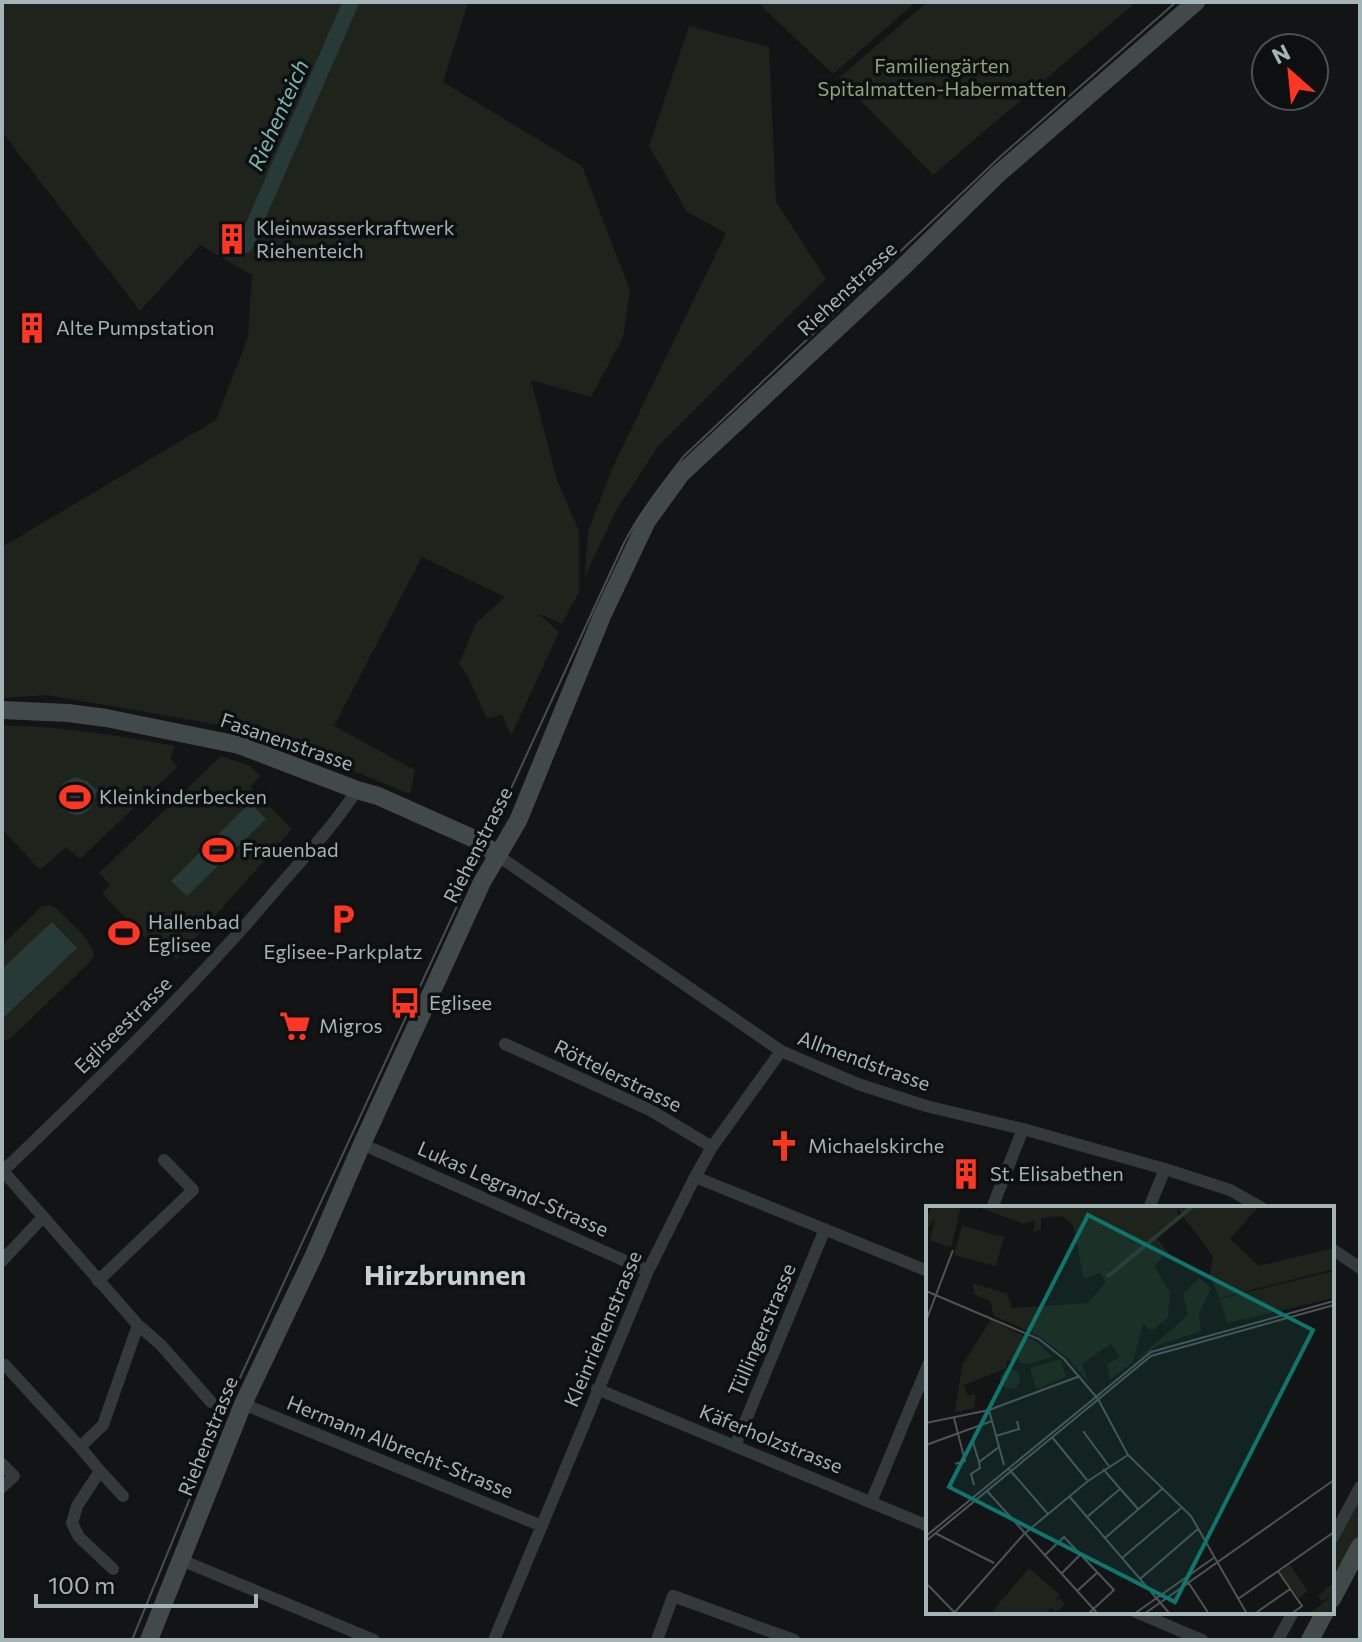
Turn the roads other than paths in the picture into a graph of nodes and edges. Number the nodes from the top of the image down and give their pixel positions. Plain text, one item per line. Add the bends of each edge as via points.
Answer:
1 (1196, 2) edge
2 (2, 710) edge
3 (357, 790) junction
4 (497, 855) junction
5 (505, 1044) dead end
6 (781, 1051) junction
7 (1023, 1129) junction
8 (362, 1144) junction
9 (712, 1147) junction
10 (164, 1160) dead end
11 (1165, 1169) junction
12 (2, 1172) edge
13 (695, 1177) junction
14 (993, 1206) edge
15 (1150, 1206) edge
16 (1258, 1206) edge
17 (43, 1217) junction
18 (825, 1229) junction
19 (1334, 1250) edge
20 (2, 1261) edge
21 (1360, 1268) edge
22 (926, 1270) edge
23 (648, 1271) junction
24 (98, 1281) junction
25 (138, 1325) junction
26 (5, 1365) dead end
27 (926, 1370) edge
28 (597, 1389) junction
29 (211, 1402) dead end
30 (243, 1404) junction
31 (735, 1446) junction
32 (80, 1447) junction
33 (2, 1464) edge
34 (100, 1471) junction
35 (2, 1487) edge
36 (1360, 1487) edge
37 (123, 1496) dead end
38 (871, 1502) junction
39 (926, 1525) edge
40 (542, 1526) junction
41 (1334, 1535) edge
42 (1360, 1546) edge
43 (181, 1560) junction
44 (113, 1569) dead end
45 (1334, 1595) edge
46 (1143, 1614) edge
47 (1292, 1614) edge
48 (1324, 1614) edge
49 (149, 1640) edge
50 (374, 1640) edge
51 (494, 1640) edge
52 (657, 1640) edge
53 (794, 1640) edge
54 (1202, 1640) edge
55 (1278, 1640) edge
56 (1310, 1640) edge

1 - 4 main road, Riehenstrasse via 997,175 681,474 647,521 518,821
2 - 3 main road, Fasanenstrasse via 106,718 224,741
3 - 4 main road, Fasanenstrasse via 458,831
3 - 12 street, Egliseestrasse via 205,971
4 - 6 street, Allmendstrasse
4 - 8 main road, Riehenstrasse
5 - 9 street, Röttelerstrasse via 650,1110
6 - 7 street, Allmendstrasse via 926,1106
6 - 9 street, Kleinriehenstrasse
7 - 11 street, Allmendstrasse
7 - 14 street
8 - 23 street, Lukas Legrand-Strasse
8 - 30 main road, Riehenstrasse
9 - 13 street, Kleinriehenstrasse
10 - 24 street via 193,1190
11 - 15 street
11 - 16 street, Allmendstrasse via 1230,1190
12 - 17 street
13 - 18 street
13 - 23 street, Kleinriehenstrasse
17 - 20 street
17 - 24 street
18 - 22 street
18 - 31 street, Tüllingerstrasse
19 - 21 street
23 - 28 street, Kleinriehenstrasse
24 - 25 street
25 - 29 street
25 - 32 street via 103,1425
26 - 32 street
27 - 38 street
28 - 31 street, Käferholzstrasse
28 - 40 street, Kleinriehenstrasse
30 - 40 street, Hermann Albrecht-Strasse
30 - 43 main road, Riehenstrasse
31 - 38 street, Käferholzstrasse
32 - 34 street
33 - 35 street via 14,1476
34 - 37 street
34 - 44 street via 72,1523 79,1537
36 - 41 street
38 - 39 street, Käferholzstrasse
40 - 51 street, Kleinriehenstrasse
42 - 45 main road
43 - 49 main road, Riehenstrasse
43 - 50 street
46 - 54 street
47 - 55 street
48 - 56 main road
52 - 53 street via 673,1596

